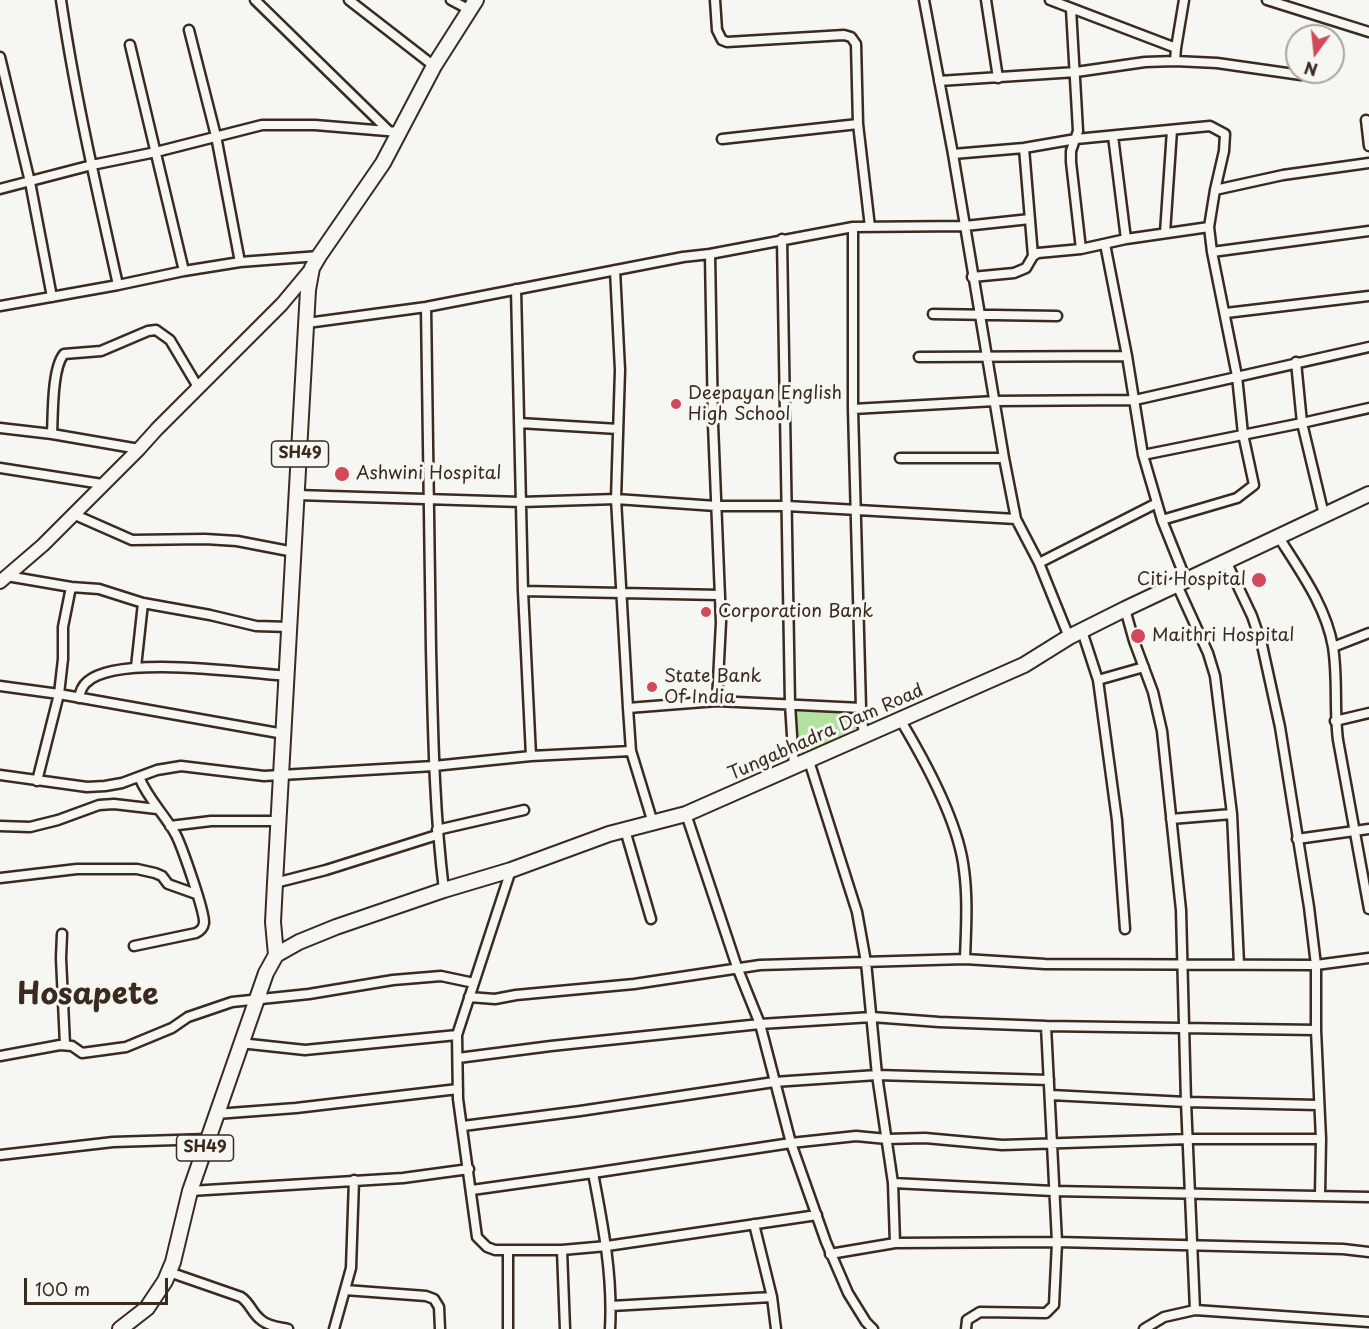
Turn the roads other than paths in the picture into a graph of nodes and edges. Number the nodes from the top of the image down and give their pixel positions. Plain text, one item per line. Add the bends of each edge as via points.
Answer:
1 (62, 0) edge
2 (255, 0) edge
3 (349, 0) edge
4 (451, 0) edge
5 (715, 0) edge
6 (924, 0) edge
7 (987, 0) edge
8 (1050, 0) edge
9 (1184, 0) edge
10 (1267, 0) edge
11 (473, 5) edge
12 (1071, 9) junction
13 (189, 30) dead end
14 (1369, 32) edge
15 (130, 45) dead end
16 (1176, 48) junction
17 (0, 57) edge
18 (1175, 61) junction
19 (434, 66) junction
20 (1076, 72) junction
21 (1285, 73) edge
22 (998, 78) junction
23 (939, 81) junction
24 (1366, 120) dead end
25 (858, 124) junction
26 (1172, 130) junction
27 (394, 131) junction
28 (216, 136) junction
29 (1113, 136) junction
30 (722, 139) dead end
31 (1076, 139) junction
32 (1369, 146) edge
33 (1024, 148) junction
34 (156, 152) junction
35 (953, 154) junction
36 (1369, 164) edge
37 (92, 165) junction
38 (30, 182) junction
39 (0, 189) edge
40 (1215, 190) junction
41 (1030, 219) junction
42 (852, 226) junction
43 (965, 226) junction
44 (870, 227) junction
45 (1209, 227) junction
46 (1369, 231) edge
47 (1165, 233) junction
48 (782, 239) junction
49 (1126, 239) junction
50 (1106, 244) junction
51 (1081, 249) junction
52 (1212, 252) junction
53 (710, 254) junction
54 (1033, 256) junction
55 (240, 262) junction
56 (315, 262) junction
57 (615, 270) junction
58 (184, 271) junction
59 (972, 277) junction
60 (118, 285) junction
61 (516, 289) junction
62 (1369, 296) edge
63 (52, 297) junction
64 (0, 306) edge
65 (426, 307) junction
66 (933, 314) dead end
67 (980, 314) junction
68 (1226, 314) junction
69 (1057, 316) dead end
70 (307, 323) junction
71 (1369, 347) edge
72 (986, 356) junction
73 (1127, 356) junction
74 (919, 357) dead end
75 (1296, 362) junction
76 (1238, 376) junction
77 (198, 387) junction
78 (1135, 400) junction
79 (995, 401) junction
80 (1369, 408) edge
81 (853, 409) junction
82 (519, 423) junction
83 (1302, 423) junction
84 (0, 428) edge
85 (618, 429) junction
86 (52, 434) junction
87 (1243, 434) junction
88 (139, 449) junction
89 (1143, 455) junction
90 (900, 458) dead end
91 (1004, 458) junction
92 (0, 468) edge
93 (102, 484) junction
94 (1369, 494) edge
95 (297, 495) junction
96 (616, 499) junction
97 (428, 500) junction
98 (521, 502) junction
99 (1157, 503) junction
100 (716, 506) junction
101 (788, 506) junction
102 (856, 510) junction
103 (73, 514) junction
104 (1324, 515) junction
105 (1016, 519) junction
106 (1162, 520) junction
107 (1278, 536) junction
108 (294, 552) junction
109 (1226, 561) junction
110 (1040, 563) junction
111 (3, 579) edge
112 (1181, 582) junction
113 (71, 587) junction
114 (523, 591) junction
115 (621, 593) junction
116 (720, 595) junction
117 (143, 603) junction
118 (1125, 609) junction
119 (290, 627) junction
120 (1082, 631) junction
121 (1369, 633) edge
122 (1069, 637) junction
123 (1333, 647) junction
124 (136, 667) junction
125 (1144, 667) junction
126 (287, 676) junction
127 (1098, 680) junction
128 (0, 686) edge
129 (59, 694) junction
130 (79, 698) junction
131 (717, 701) junction
132 (790, 704) junction
133 (628, 708) junction
134 (861, 708) junction
135 (1369, 713) edge
136 (901, 720) junction
137 (1335, 721) junction
138 (284, 734) junction
139 (864, 737) junction
140 (631, 751) junction
141 (531, 756) junction
142 (809, 761) junction
143 (434, 766) junction
144 (794, 767) junction
145 (0, 775) edge
146 (282, 775) junction
147 (139, 777) junction
148 (37, 781) junction
149 (157, 809) junction
150 (524, 810) dead end
151 (686, 814) junction
152 (1232, 814) junction
153 (1171, 819) junction
154 (279, 821) junction
155 (653, 823) junction
156 (0, 826) edge
157 (170, 826) junction
158 (1369, 829) edge
159 (625, 830) junction
160 (1355, 832) junction
161 (437, 833) junction
162 (1297, 839) junction
163 (511, 870) junction
164 (0, 878) edge
165 (275, 883) junction
166 (444, 890) junction
167 (196, 894) junction
168 (1369, 909) edge
169 (651, 919) dead end
170 (1125, 929) dead end
171 (63, 934) dead end
172 (134, 946) dead end
173 (276, 955) junction
174 (1369, 958) edge
175 (965, 959) junction
176 (866, 962) junction
177 (1183, 963) junction
178 (1239, 964) junction
179 (1316, 965) junction
180 (737, 967) junction
181 (474, 983) junction
182 (469, 997) junction
183 (256, 999) junction
184 (872, 1017) junction
185 (760, 1024) junction
186 (1046, 1026) junction
187 (1185, 1026) junction
188 (1316, 1030) junction
189 (458, 1035) junction
190 (240, 1043) junction
191 (65, 1045) junction
192 (0, 1056) edge
193 (458, 1058) junction
194 (877, 1075) junction
195 (1049, 1080) junction
196 (774, 1082) junction
197 (458, 1089) junction
198 (1051, 1095) junction
199 (1186, 1102) junction
200 (1318, 1106) junction
201 (216, 1114) junction
202 (463, 1126) junction
203 (887, 1138) junction
204 (208, 1139) junction
205 (1188, 1139) junction
206 (1321, 1139) junction
207 (791, 1143) junction
208 (1052, 1143) junction
209 (0, 1155) edge
210 (469, 1169) junction
211 (593, 1173) junction
212 (354, 1180) junction
213 (893, 1182) junction
214 (472, 1190) junction
215 (190, 1191) junction
216 (1053, 1191) junction
217 (1191, 1193) junction
218 (1320, 1195) junction
219 (1369, 1197) edge
220 (817, 1215) junction
221 (754, 1224) junction
222 (1057, 1242) junction
223 (895, 1243) junction
224 (607, 1246) junction
225 (1191, 1246) junction
226 (562, 1250) junction
227 (508, 1251) junction
228 (1369, 1252) edge
229 (830, 1254) junction
230 (169, 1272) junction
231 (345, 1290) junction
232 (772, 1297) junction
233 (611, 1306) junction
234 (1195, 1310) junction
235 (1369, 1322) edge
236 (120, 1329) edge
237 (288, 1329) edge
238 (334, 1329) edge
239 (440, 1329) edge
240 (508, 1329) edge
241 (565, 1329) edge
242 (610, 1329) edge
243 (776, 1329) edge
244 (873, 1329) edge
245 (966, 1329) edge
246 (1144, 1329) edge

1 - 37 street
2 - 27 street
3 - 19 street
4 - 11 street
5 - 25 street via 717,30 727,42 851,37 856,44
6 - 23 street
7 - 22 street
8 - 12 street
9 - 16 street
10 - 14 street
11 - 19 main road, SH49
12 - 16 street
12 - 20 street
13 - 28 street
15 - 34 street
16 - 18 street
17 - 38 street
18 - 20 street
18 - 21 street
19 - 27 main road, SH49
20 - 22 street
20 - 31 street
22 - 23 street
23 - 35 street
24 - 32 street
25 - 30 street
25 - 44 street
26 - 29 street
26 - 40 street via 1210,126 1224,134
26 - 47 street
27 - 28 street via 289,124 262,125
27 - 56 main road, SH49 via 383,163
28 - 34 street
28 - 55 street
29 - 31 street
29 - 49 street
31 - 33 street
31 - 51 street via 1071,162
33 - 35 street
33 - 41 street
34 - 37 street
34 - 58 street
35 - 43 street
36 - 40 street via 1283,175
37 - 38 street
37 - 60 street
38 - 39 street
38 - 63 street
40 - 45 street
41 - 43 street
41 - 54 street
42 - 44 street
42 - 48 street
42 - 81 street
43 - 44 street
43 - 59 street
45 - 47 street
45 - 52 street
46 - 52 street
47 - 49 street
48 - 53 street
48 - 101 street
49 - 50 street
50 - 51 street
50 - 73 street
51 - 54 street
52 - 68 street
53 - 57 street
53 - 100 street
54 - 59 street via 1026,268 1014,273
55 - 56 street
55 - 58 street
56 - 70 main road, SH49 via 308,290
56 - 77 street via 282,304
57 - 61 street
57 - 85 street via 620,370
58 - 60 street
59 - 67 street
60 - 63 street
61 - 65 street
61 - 82 street
62 - 68 street
63 - 64 street
65 - 70 street
65 - 97 street
66 - 67 street
67 - 69 street
67 - 72 street
68 - 76 street
70 - 95 main road, SH49
71 - 75 street
72 - 73 street
72 - 74 street
72 - 79 street
73 - 78 street
75 - 76 street
75 - 83 street
76 - 78 street
76 - 87 street
77 - 86 street via 170,340 156,330 101,351 64,354 57,372
77 - 88 street
78 - 79 street
78 - 89 street
79 - 81 street
79 - 91 street
80 - 83 street
81 - 102 street
82 - 85 street
82 - 98 street
83 - 87 street
83 - 104 street
84 - 86 street
85 - 96 street
86 - 88 street
87 - 89 street
87 - 106 street via 1254,485 1237,498
88 - 93 street
89 - 99 street
90 - 91 street
91 - 105 street
92 - 93 street
93 - 103 street
94 - 104 main road, Tungabhadra Dam Road
95 - 97 street
95 - 108 main road, SH49
96 - 98 street
96 - 100 street
96 - 115 street
97 - 98 street
97 - 143 street
98 - 114 street
99 - 106 street
99 - 110 street
100 - 101 street
100 - 116 street
101 - 102 street
101 - 132 street
102 - 105 street
102 - 134 street
103 - 108 street via 132,540 237,541
103 - 111 street
104 - 107 main road, Tungabhadra Dam Road
105 - 110 street
106 - 112 street
107 - 109 main road, Tungabhadra Dam Road
107 - 123 street via 1317,599
108 - 119 main road, SH49
109 - 112 main road, Tungabhadra Dam Road
109 - 162 street via 1262,645 1280,727
110 - 122 street
111 - 113 street
112 - 118 main road, Tungabhadra Dam Road
112 - 152 street via 1215,676
113 - 117 street via 99,589
113 - 129 street via 63,627
114 - 115 street
114 - 141 street
115 - 116 street
115 - 133 street
116 - 131 street
117 - 119 street via 256,626
117 - 124 street
118 - 120 main road, Tungabhadra Dam Road
118 - 125 street
119 - 126 main road, SH49
120 - 122 main road, Tungabhadra Dam Road
120 - 127 street
121 - 123 street
122 - 136 main road, Tungabhadra Dam Road via 1024,665
123 - 137 street
124 - 126 street
124 - 130 street via 88,680
125 - 127 street
125 - 153 street via 1162,731
126 - 138 main road, SH49
127 - 170 street via 1117,820
128 - 129 street
129 - 130 street
129 - 148 street
130 - 138 street
131 - 132 street
131 - 133 street
132 - 134 street
132 - 144 street
133 - 140 street
134 - 139 street
135 - 137 street
136 - 139 main road, Tungabhadra Dam Road
136 - 175 street via 926,761 962,857
137 - 160 street
138 - 146 main road, SH49
139 - 142 main road, Tungabhadra Dam Road
140 - 141 street
140 - 155 street
141 - 143 street
142 - 144 main road, Tungabhadra Dam Road
142 - 176 street via 857,912
143 - 146 street
143 - 161 street
144 - 151 main road, Tungabhadra Dam Road
145 - 148 street
146 - 147 street via 181,766
146 - 154 main road, SH49
147 - 148 street via 87,787
147 - 149 street
149 - 156 street via 99,805 30,827
149 - 157 street
150 - 161 street
151 - 155 main road, Tungabhadra Dam Road
151 - 180 street
152 - 153 street
152 - 178 street
153 - 177 street
154 - 157 street via 211,821
154 - 165 main road, SH49
155 - 159 main road, Tungabhadra Dam Road
157 - 167 street
158 - 160 street
159 - 163 main road, Tungabhadra Dam Road
159 - 169 street
160 - 162 street
160 - 168 street
161 - 165 street
161 - 166 street
162 - 179 street
163 - 166 main road, Tungabhadra Dam Road
163 - 181 street
164 - 167 street via 77,869 137,869 155,873 168,884
165 - 173 main road, SH49
166 - 173 main road, Tungabhadra Dam Road via 336,927
167 - 172 street via 204,917 201,930
171 - 191 street
173 - 183 main road, SH49
174 - 179 street
175 - 176 street
175 - 177 street via 1045,964
176 - 180 street
176 - 184 street
177 - 178 street
177 - 187 street
178 - 179 street
179 - 188 street
180 - 182 street via 634,984 495,999
180 - 185 street
181 - 182 street
181 - 183 street via 441,976
182 - 189 street
183 - 190 main road, SH49
183 - 191 street via 232,1002 188,1017 126,1047 82,1053
184 - 185 street
184 - 186 street
184 - 194 street
185 - 193 street
185 - 196 street
186 - 187 street
186 - 195 street
187 - 188 street
187 - 199 street
188 - 200 street
189 - 190 street via 305,1050
189 - 193 street
190 - 201 main road, SH49
191 - 192 street
193 - 197 street
194 - 195 street
194 - 196 street
194 - 203 street
195 - 198 street
196 - 202 street
196 - 207 street
197 - 201 street
197 - 202 street
198 - 199 street
198 - 208 street
199 - 200 street
199 - 205 street
200 - 206 street
201 - 204 main road, SH49
202 - 210 street
203 - 207 street via 856,1136
203 - 208 street via 1002,1145
203 - 213 street
204 - 209 street via 104,1143
204 - 215 main road, SH49
205 - 206 street
205 - 208 street
205 - 217 street
206 - 218 street
207 - 211 street
207 - 220 street
208 - 216 street
210 - 212 street
210 - 214 street
211 - 214 street
211 - 224 street
212 - 215 street
212 - 231 street via 352,1261
213 - 216 street
213 - 223 street
214 - 227 street via 477,1237 487,1247
215 - 230 main road, SH49
216 - 217 street
216 - 222 street
217 - 218 street
217 - 225 street
218 - 219 street
220 - 221 street
220 - 229 street
221 - 224 street
221 - 232 street
222 - 223 street
222 - 225 street
222 - 245 street via 1052,1309 1046,1313 980,1312 969,1317
223 - 229 street
224 - 226 street
224 - 233 street
225 - 228 street
225 - 234 street
226 - 227 street
226 - 241 street
227 - 240 street
229 - 244 street via 848,1293
230 - 236 main road, SH49 via 147,1308
230 - 237 street via 240,1297 249,1303 258,1319
231 - 238 street
231 - 239 street via 434,1299 439,1307
232 - 233 street
232 - 243 street
233 - 242 street
234 - 235 street
234 - 246 street via 1164,1317

